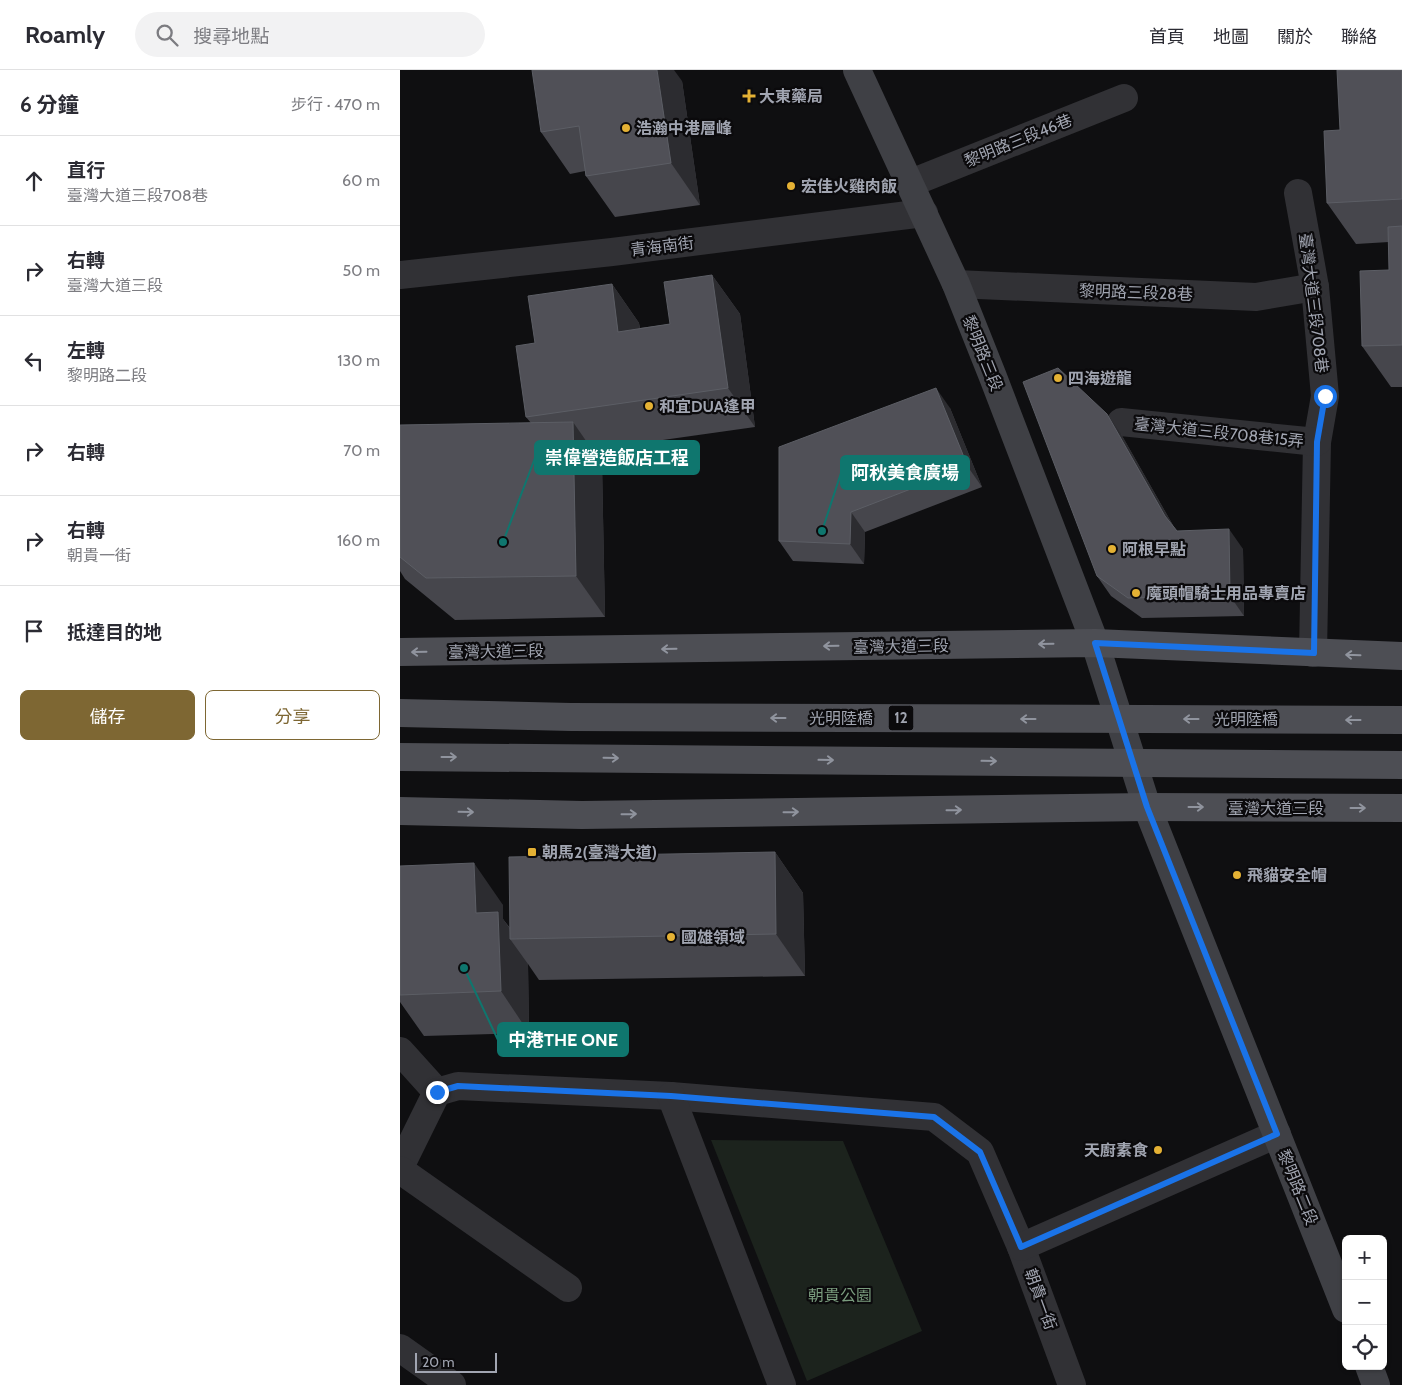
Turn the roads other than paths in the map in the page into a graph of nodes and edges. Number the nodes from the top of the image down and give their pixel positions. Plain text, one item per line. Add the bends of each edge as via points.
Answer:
1 (857, 70) edge
2 (1124, 98) dead end
3 (911, 183) junction
4 (1298, 193) dead end
5 (924, 213) junction
6 (400, 274) edge
7 (956, 284) junction
8 (1315, 287) junction
9 (1121, 422) dead end
10 (1317, 442) junction
11 (1095, 643) junction
12 (400, 652) edge
13 (1314, 653) junction
14 (1402, 656) edge
15 (400, 713) edge
16 (1402, 720) edge
17 (400, 757) edge
18 (1402, 765) edge
19 (1147, 807) junction
20 (1402, 808) edge
21 (400, 811) edge
22 (400, 1051) edge
23 (437, 1092) junction
24 (671, 1096) junction
25 (1277, 1134) junction
26 (400, 1168) edge
27 (1021, 1247) junction
28 (568, 1288) dead end
29 (1342, 1298) edge
30 (400, 1348) edge
31 (1370, 1370) edge
32 (452, 1385) edge
33 (782, 1385) edge
34 (1072, 1385) edge
35 (1376, 1385) edge

1 - 3 main road, 黎明路三段
2 - 3 street, 黎明路三段46巷
3 - 5 main road, 黎明路三段
4 - 8 street, 臺灣大道三段708巷
5 - 6 street, 青海南街 via 621,251
5 - 7 main road, 黎明路三段
7 - 8 street, 黎明路三段28巷 via 1256,297
7 - 11 main road, 黎明路三段
8 - 10 street, 臺灣大道三段708巷 via 1325,396
9 - 10 street, 臺灣大道三段708巷15弄
10 - 13 street, 臺灣大道三段708巷
11 -> 12 main road, 臺灣大道三段
11 - 13 main road, 臺灣大道三段
11 - 19 main road, 黎明路二段
14 -> 13 main road, 臺灣大道三段
16 -> 15 main road, 光明陸橋 / 12, bridge via 581,717
17 -> 18 main road, bridge
19 -> 20 main road, 臺灣大道三段
21 -> 19 main road, 臺灣大道三段 via 582,815
19 - 25 main road, 黎明路二段
22 - 23 street
23 - 24 street, 朝貴一街 via 458,1086
23 - 26 street
24 - 27 street, 朝貴一街 via 934,1117 980,1152
24 - 33 street
25 - 27 street
25 - 29 main road, 黎明路二段
26 - 28 street
27 - 34 street, 朝貴一街
30 - 32 street
31 - 35 main road

